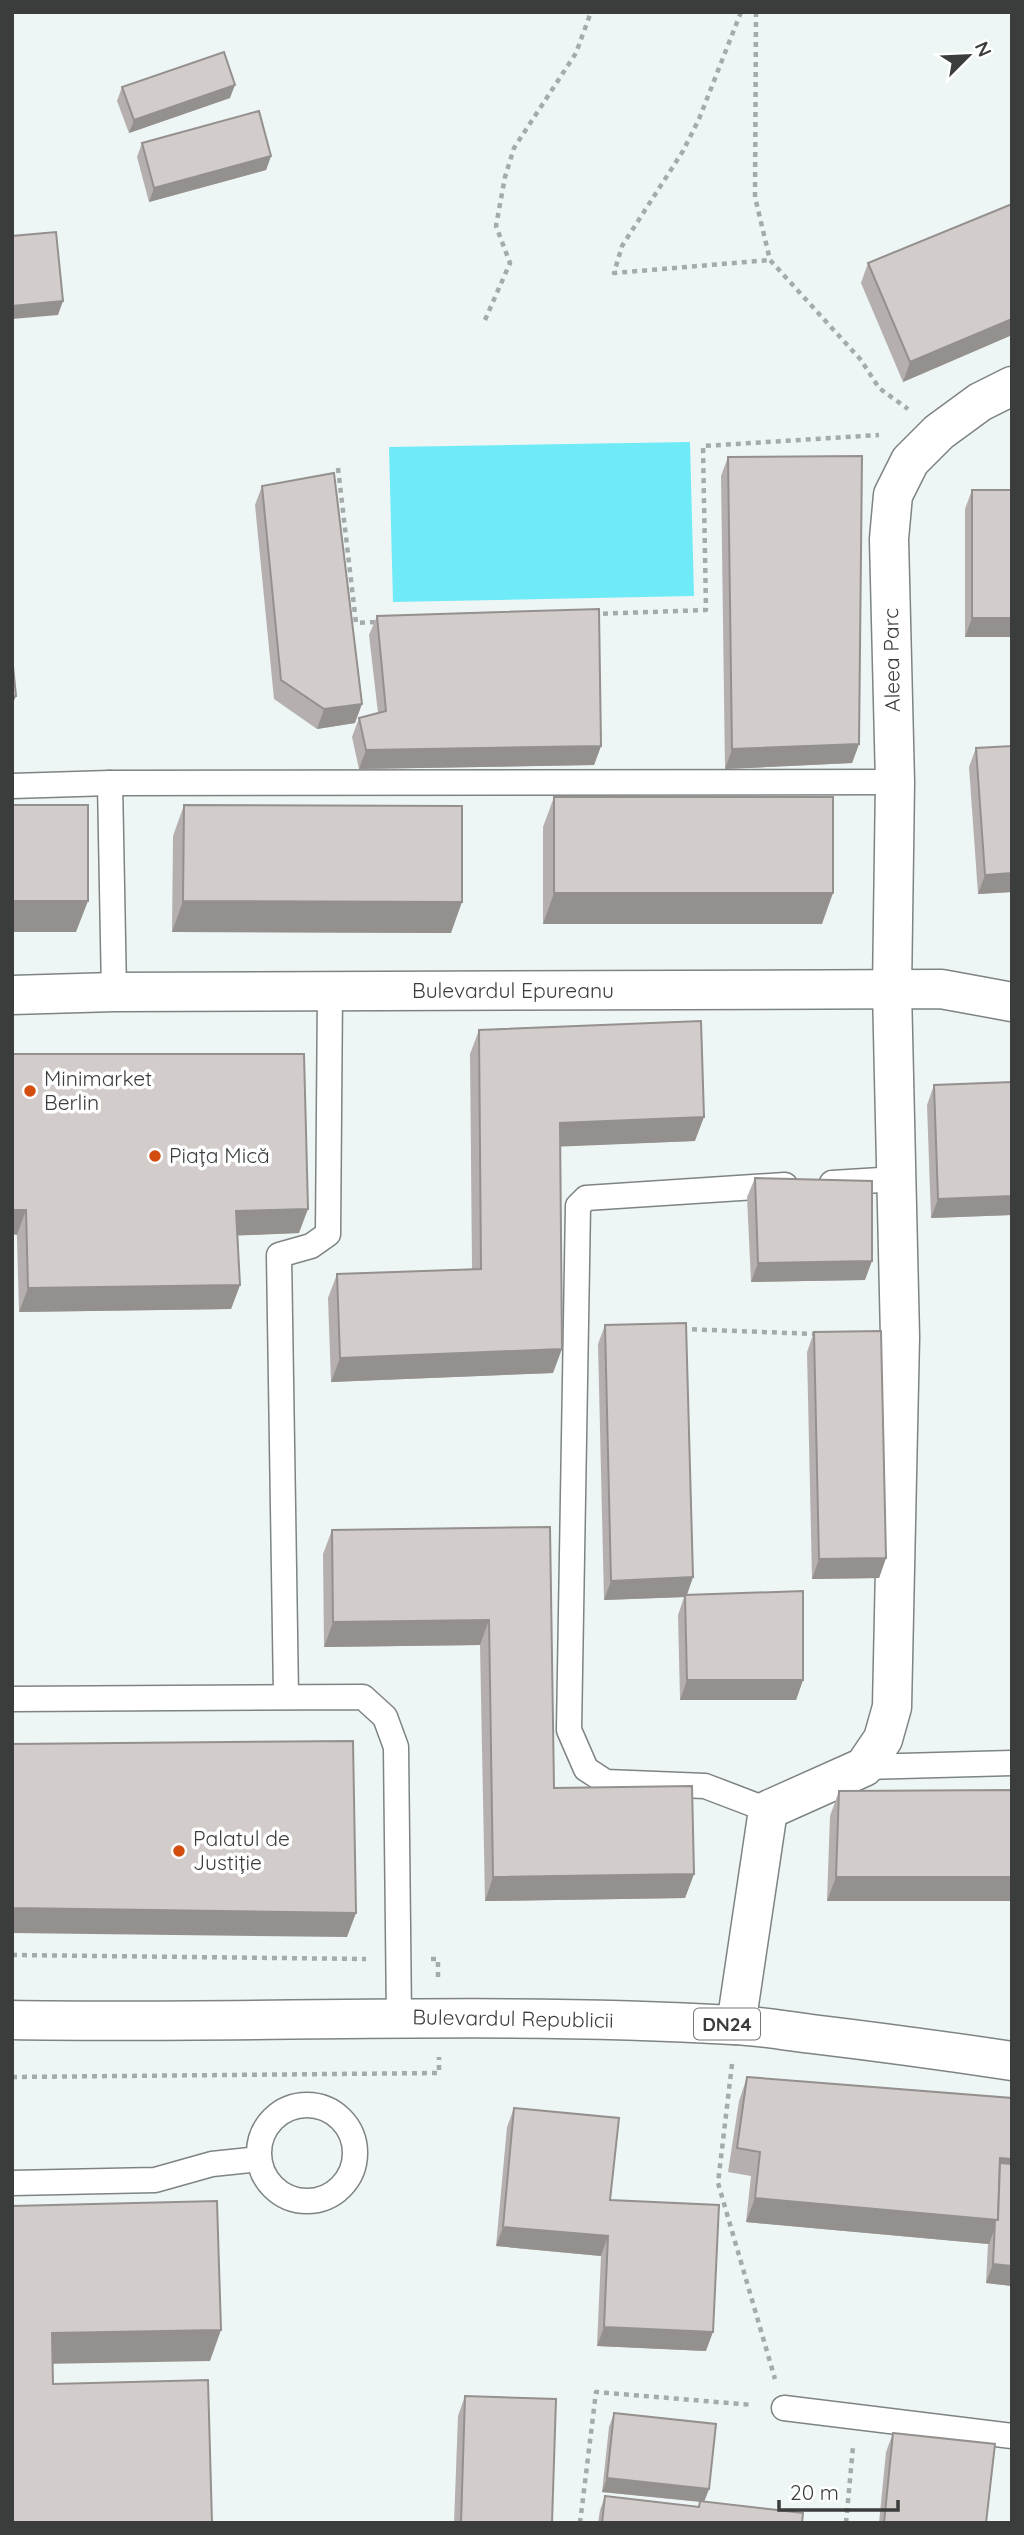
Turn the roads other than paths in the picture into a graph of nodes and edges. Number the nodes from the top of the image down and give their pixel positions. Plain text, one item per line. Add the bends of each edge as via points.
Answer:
1 (1012, 386) edge
2 (895, 782) junction
3 (110, 783) junction
4 (12, 786) edge
5 (892, 990) junction
6 (330, 991) junction
7 (114, 992) junction
8 (12, 995) edge
9 (1012, 1002) edge
10 (897, 1179) junction
11 (286, 1696) junction
12 (12, 1699) edge
13 (1012, 1763) edge
14 (864, 1766) junction
15 (768, 1810) junction
16 (399, 2018) junction
17 (12, 2020) edge
18 (736, 2025) junction
19 (1012, 2061) edge
20 (259, 2160) dead end
21 (12, 2183) edge
22 (784, 2408) road end
23 (1012, 2436) edge

1 - 2 main road, Aleea Parc via 980,402 939,432 910,461 893,495 889,539
2 - 3 lane
2 - 5 main road, Aleea Parc
3 - 4 lane
3 - 7 lane
5 - 6 main road, Bulevardul Epureanu
5 - 9 main road, Bulevardul Epureanu via 940,989
5 - 10 main road, Aleea Parc
6 - 7 main road, Bulevardul Epureanu
6 - 11 lane via 328,1234 311,1246 279,1255
7 - 8 main road, Bulevardul Epureanu
10 - 14 main road, Aleea Parc via 900,1337 892,1707 883,1739
10 - 15 lane via 586,1198 578,1206 569,1730 586,1769 606,1782 705,1786
11 - 12 lane
11 - 16 lane via 363,1697 385,1717 396,1747
13 - 14 lane
14 - 15 main road
15 - 18 main road
16 - 17 main road, Bulevardul Republicii / DN24
16 - 18 main road, Bulevardul Republicii / DN24
18 - 19 main road, Bulevardul Republicii / DN24
20 - 21 lane via 212,2164 155,2180
22 - 23 lane

